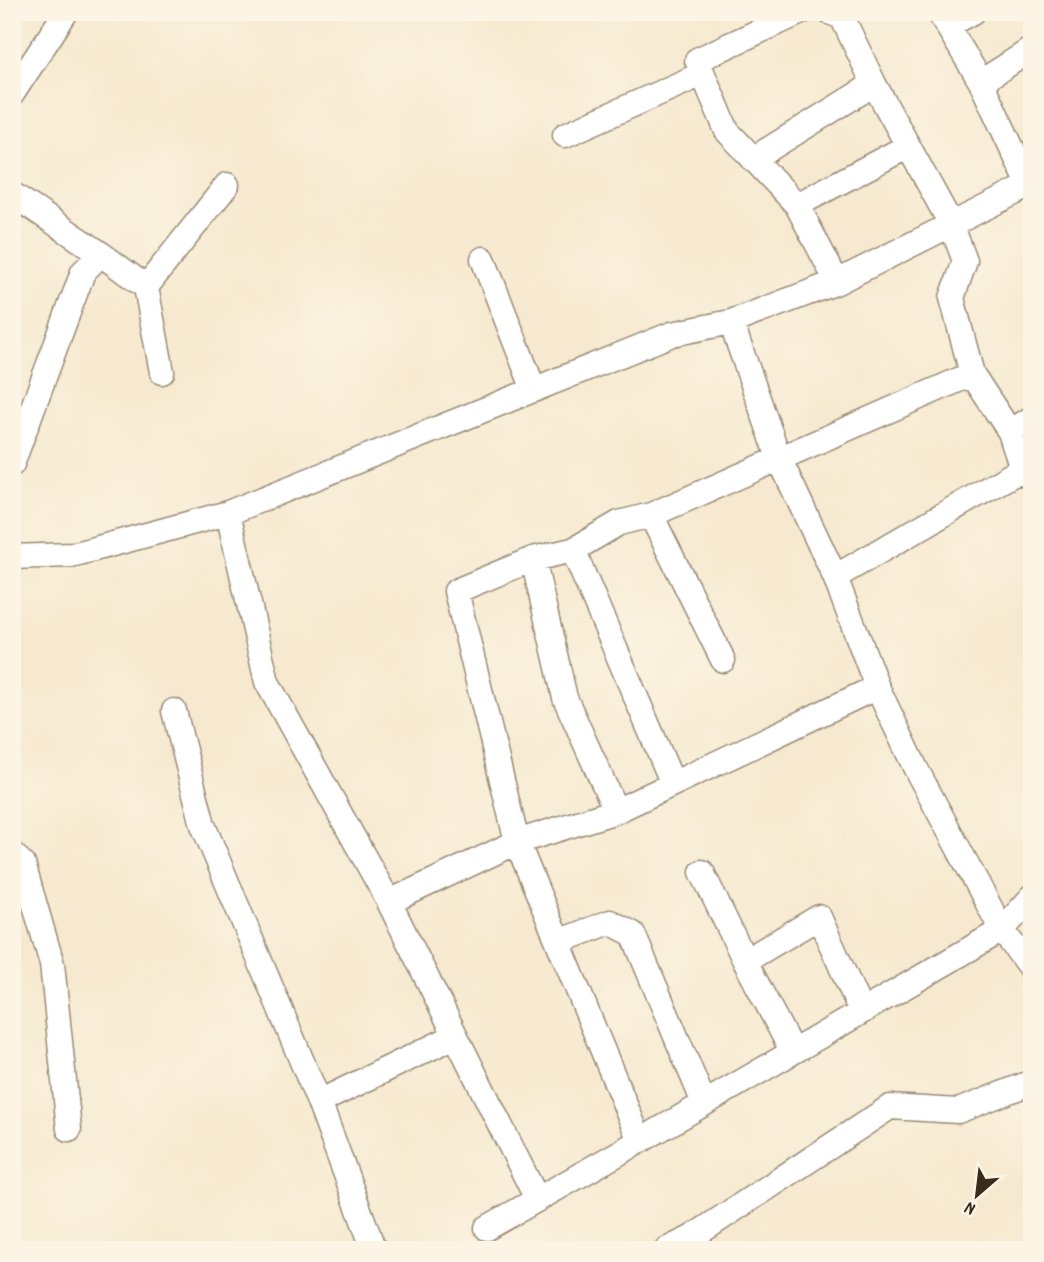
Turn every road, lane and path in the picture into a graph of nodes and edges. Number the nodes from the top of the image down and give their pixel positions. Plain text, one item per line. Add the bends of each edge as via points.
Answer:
1 (66, 12) edge
2 (800, 12) edge
3 (973, 12) edge
4 (840, 14) edge
5 (943, 19) edge
6 (1032, 49) edge
7 (702, 74) junction
8 (981, 82) junction
9 (874, 84) junction
10 (12, 94) edge
11 (565, 135) dead end
12 (908, 146) junction
13 (753, 159) junction
14 (227, 185) dead end
15 (1031, 187) edge
16 (12, 194) edge
17 (797, 205) junction
18 (951, 223) junction
19 (102, 254) junction
20 (483, 259) dead end
21 (837, 282) junction
22 (146, 287) junction
23 (731, 322) junction
24 (162, 372) dead end
25 (972, 374) junction
26 (534, 390) junction
27 (1032, 418) edge
28 (1010, 432) junction
29 (779, 458) junction
30 (12, 464) edge
31 (1027, 475) edge
32 (228, 513) junction
33 (651, 515) junction
34 (573, 550) junction
35 (12, 557) edge
36 (533, 559) junction
37 (835, 577) junction
38 (723, 660) dead end
39 (877, 687) junction
40 (174, 711) dead end
41 (673, 784) junction
42 (616, 811) junction
43 (517, 842) junction
44 (12, 854) edge
45 (702, 872) dead end
46 (1032, 897) edge
47 (389, 902) junction
48 (1002, 930) junction
49 (558, 942) junction
50 (746, 961) junction
51 (1032, 970) edge
52 (861, 1011) junction
53 (455, 1035) junction
54 (792, 1051) junction
55 (1032, 1082) edge
56 (319, 1102) junction
57 (705, 1103) junction
58 (69, 1129) dead end
59 (639, 1141) junction
60 (537, 1199) junction
61 (487, 1228) dead end
62 (374, 1250) edge
63 (666, 1250) edge

1 - 10 street
2 - 7 street via 697,60
3 - 5 street
4 - 9 street
5 - 8 street
6 - 8 street
7 - 11 street
7 - 13 street via 727,131
8 - 15 street
9 - 12 street
9 - 13 street
12 - 17 street
12 - 18 street
13 - 17 street
14 - 22 street
15 - 18 street
16 - 19 street
17 - 21 street
18 - 21 street
18 - 25 street via 964,261 952,298
19 - 22 street
19 - 30 street via 83,272
20 - 26 street
21 - 23 street
22 - 24 street
23 - 26 street via 672,334
23 - 29 street
25 - 28 street
25 - 29 street
26 - 32 street
27 - 28 street
28 - 31 street
29 - 33 street
29 - 37 street
31 - 37 street
32 - 35 street via 72,555
32 - 47 street via 267,682
33 - 34 street via 620,523
33 - 38 street
34 - 36 street
34 - 41 street
36 - 42 street via 565,698
36 - 43 street via 456,591
37 - 39 street
39 - 41 street
39 - 48 street
40 - 56 street via 203,825
41 - 42 street
42 - 43 street
43 - 47 street
43 - 49 street
44 - 58 street via 23,864 52,964
45 - 50 street
46 - 48 street
47 - 53 street
48 - 51 street
48 - 52 street
49 - 57 street via 610,922 633,934
49 - 59 street
50 - 52 street via 819,917
50 - 54 street
52 - 54 street
53 - 56 street
53 - 60 street
54 - 57 street
55 - 63 street via 958,1111 890,1107
56 - 62 street
57 - 59 street
59 - 60 street
60 - 61 street

